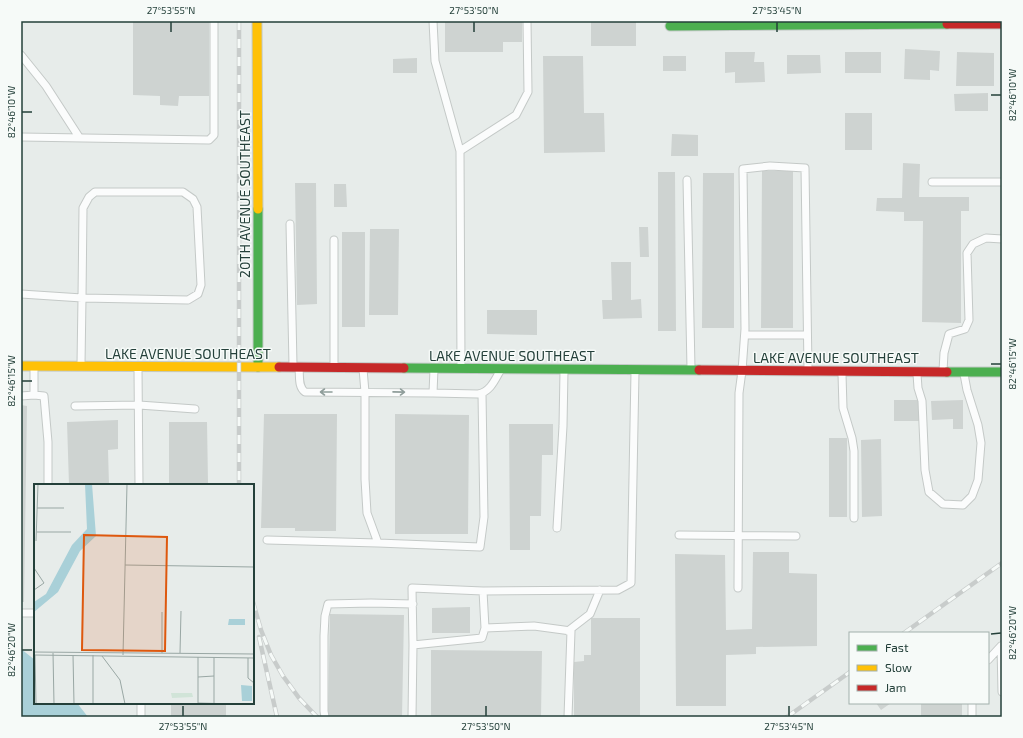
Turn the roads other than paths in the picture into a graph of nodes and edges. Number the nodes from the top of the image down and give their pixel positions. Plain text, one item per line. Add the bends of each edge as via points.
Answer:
1 (214, 21) edge
2 (257, 21) edge
3 (433, 21) edge
4 (527, 21) edge
5 (1002, 24) edge
6 (670, 26) dead end
7 (21, 55) edge
8 (21, 137) edge
9 (79, 137) junction
10 (460, 151) junction
11 (687, 180) dead end
12 (932, 182) dead end
13 (1002, 182) edge
14 (290, 224) dead end
15 (1002, 239) edge
16 (334, 240) dead end
17 (21, 294) edge
18 (82, 298) junction
19 (745, 335) junction
20 (807, 335) junction
21 (21, 366) edge
22 (34, 366) junction
23 (81, 367) junction
24 (138, 367) junction
25 (258, 367) junction
26 (296, 367) junction
27 (334, 367) junction
28 (363, 368) junction
29 (434, 368) junction
30 (461, 368) junction
31 (501, 369) junction
32 (564, 369) junction
33 (635, 370) junction
34 (691, 370) junction
35 (742, 371) junction
36 (808, 371) junction
37 (842, 371) junction
38 (916, 372) junction
39 (943, 372) junction
40 (963, 372) junction
41 (1002, 372) edge
42 (365, 392) junction
43 (433, 393) junction
44 (482, 394) junction
45 (34, 395) junction
46 (21, 396) edge
47 (139, 405) junction
48 (75, 406) dead end
49 (195, 409) dead end
50 (48, 484) edge
51 (139, 484) edge
52 (854, 518) dead end
53 (557, 528) dead end
54 (679, 535) dead end
55 (738, 535) junction
56 (796, 536) dead end
57 (267, 540) dead end
58 (378, 543) junction
59 (738, 588) dead end
60 (600, 590) junction
61 (483, 591) junction
62 (413, 604) junction
63 (21, 613) edge
64 (34, 613) edge
65 (485, 628) junction
66 (568, 631) junction
67 (413, 644) junction
68 (1001, 646) edge
69 (989, 659) edge
70 (1002, 692) edge
71 (141, 704) edge
72 (972, 704) edge
73 (141, 717) edge
74 (325, 717) edge
75 (412, 717) edge
76 (568, 717) edge
77 (972, 717) edge

1 - 9 lane via 214,135 209,140
2 - 25 street, 20TH AVENUE SOUTHEAST
3 - 10 lane via 435,61
4 - 10 lane via 528,92 516,115
5 - 6 street
7 - 9 lane via 46,86
8 - 9 lane
10 - 30 lane
11 - 34 lane
12 - 13 lane
14 - 26 lane
15 - 39 lane via 986,238 973,244 967,253 969,320 965,329 949,334
16 - 27 lane
17 - 18 lane
18 - 18 lane via 188,300 198,294 201,285 197,207 193,199 183,192 95,192 83,208
18 - 23 lane
19 - 20 lane
19 - 20 lane via 743,169 770,166 804,168
19 - 35 lane
20 - 36 lane
21 - 22 street, LAKE AVENUE SOUTHEAST
22 - 23 street, LAKE AVENUE SOUTHEAST
22 - 45 lane
23 - 24 street, LAKE AVENUE SOUTHEAST
24 - 25 street, LAKE AVENUE SOUTHEAST
24 - 47 lane
25 - 26 street, LAKE AVENUE SOUTHEAST
26 - 27 street, LAKE AVENUE SOUTHEAST
42 -> 26 lane via 305,392 300,386
27 - 28 street, LAKE AVENUE SOUTHEAST
28 - 29 street, LAKE AVENUE SOUTHEAST
28 - 42 lane
29 - 30 street, LAKE AVENUE SOUTHEAST
29 - 43 lane
30 - 31 street, LAKE AVENUE SOUTHEAST
31 - 32 street, LAKE AVENUE SOUTHEAST
31 - 44 lane via 490,388
32 - 33 street, LAKE AVENUE SOUTHEAST
32 - 53 lane
33 - 34 street, LAKE AVENUE SOUTHEAST
33 - 60 lane via 631,583 618,590
34 - 35 street, LAKE AVENUE SOUTHEAST
35 - 36 street, LAKE AVENUE SOUTHEAST
35 - 55 lane via 739,393
36 - 37 street, LAKE AVENUE SOUTHEAST
37 - 38 street, LAKE AVENUE SOUTHEAST
37 - 52 lane via 843,408 854,451
38 - 39 street, LAKE AVENUE SOUTHEAST
38 - 40 lane via 922,401 925,470 929,492 944,504 963,506 972,496 978,480 981,443
39 - 40 street, LAKE AVENUE SOUTHEAST
40 - 41 street, LAKE AVENUE SOUTHEAST
42 -> 43 lane
42 - 58 lane via 367,513
43 - 44 lane
44 - 58 lane via 484,517 480,547
45 - 46 lane
45 - 50 lane via 44,396
47 - 48 lane
47 - 49 lane
47 - 51 lane
54 - 55 lane
55 - 56 lane
55 - 59 lane
57 - 58 lane
60 - 61 lane
60 - 66 lane via 590,614
61 - 62 lane via 412,588
61 - 65 lane
62 - 67 lane
62 - 74 lane via 328,604 324,636
63 - 64 lane
65 - 66 lane via 534,626
65 - 67 lane via 482,638
66 - 76 lane via 571,632
67 - 75 lane
68 - 69 lane
68 - 70 lane
71 - 73 lane
72 - 77 lane

